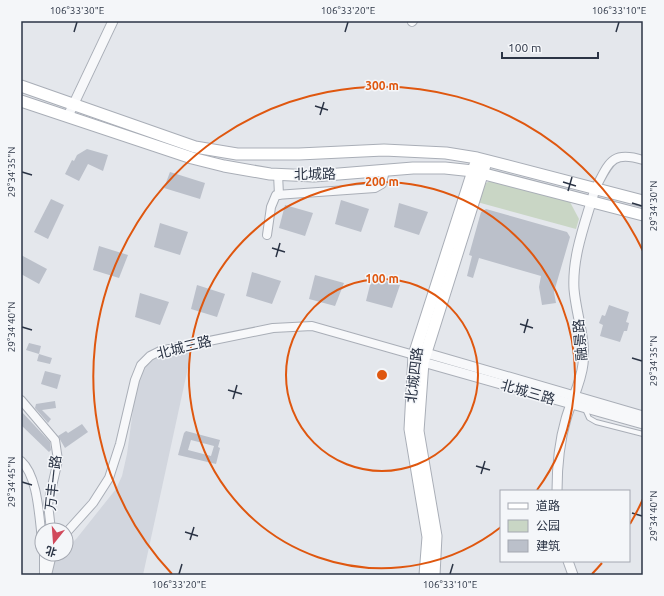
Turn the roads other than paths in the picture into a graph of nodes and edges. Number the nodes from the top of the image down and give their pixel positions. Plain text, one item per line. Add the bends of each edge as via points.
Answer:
1 (113, 21) edge
2 (21, 86) edge
3 (21, 101) edge
4 (73, 103) junction
5 (68, 116) junction
6 (481, 160) junction
7 (643, 160) edge
8 (385, 170) junction
9 (478, 172) junction
10 (278, 174) junction
11 (595, 189) junction
12 (279, 194) junction
13 (643, 201) edge
14 (591, 202) junction
15 (643, 215) edge
16 (267, 235) dead end
17 (421, 357) junction
18 (21, 400) edge
19 (573, 401) junction
20 (585, 409) junction
21 (643, 416) edge
22 (643, 424) edge
23 (643, 434) edge
24 (21, 461) edge
25 (557, 490) edge
26 (39, 522) edge
27 (50, 522) edge
28 (74, 524) edge
29 (44, 562) edge
30 (50, 562) edge
31 (568, 562) edge
32 (44, 575) edge
33 (47, 575) edge
34 (426, 575) edge
35 (434, 575) edge
36 (573, 575) edge

1 - 4 street
2 - 4 main road, 北城路
3 - 5 main road, 北城路
4 - 5 street
4 - 6 main road, 北城路 via 195,147 236,154 413,150
5 - 10 main road, 北城路 via 192,158 224,166
6 - 9 main road, 北城四路
6 - 11 main road, 北城路
7 - 11 street via 626,155 616,158 606,168
8 - 9 main road, 北城路 via 445,168
8 - 10 main road, 北城路 via 314,176
8 - 12 street via 382,184 375,188
9 - 14 main road, 北城路
9 - 17 main road, 北城四路
10 - 12 street
11 - 13 main road, 北城路
11 - 14 street, 融景路
12 - 16 street via 276,195 271,207
14 - 15 main road, 北城路
14 - 19 street, 融景路 via 574,271 574,290 584,357
17 - 19 street, 北城三路
17 - 28 street, 北城三路 via 312,326 274,328 160,351 150,356 142,365 135,380 109,478 93,503
17 - 34 main road, 北城四路 via 410,429 428,537
17 - 35 main road, 北城四路 via 418,431 436,536
18 - 27 street, 万丰一路 via 55,440 58,460 48,504
19 - 20 street, 北城三路
19 - 21 street, 北城三路
19 - 25 street, 融景路 via 560,446
20 - 22 street, 北城三路
20 - 23 lane via 589,418 596,422
24 - 26 street via 33,480
29 - 32 street
30 - 33 street
31 - 36 street

